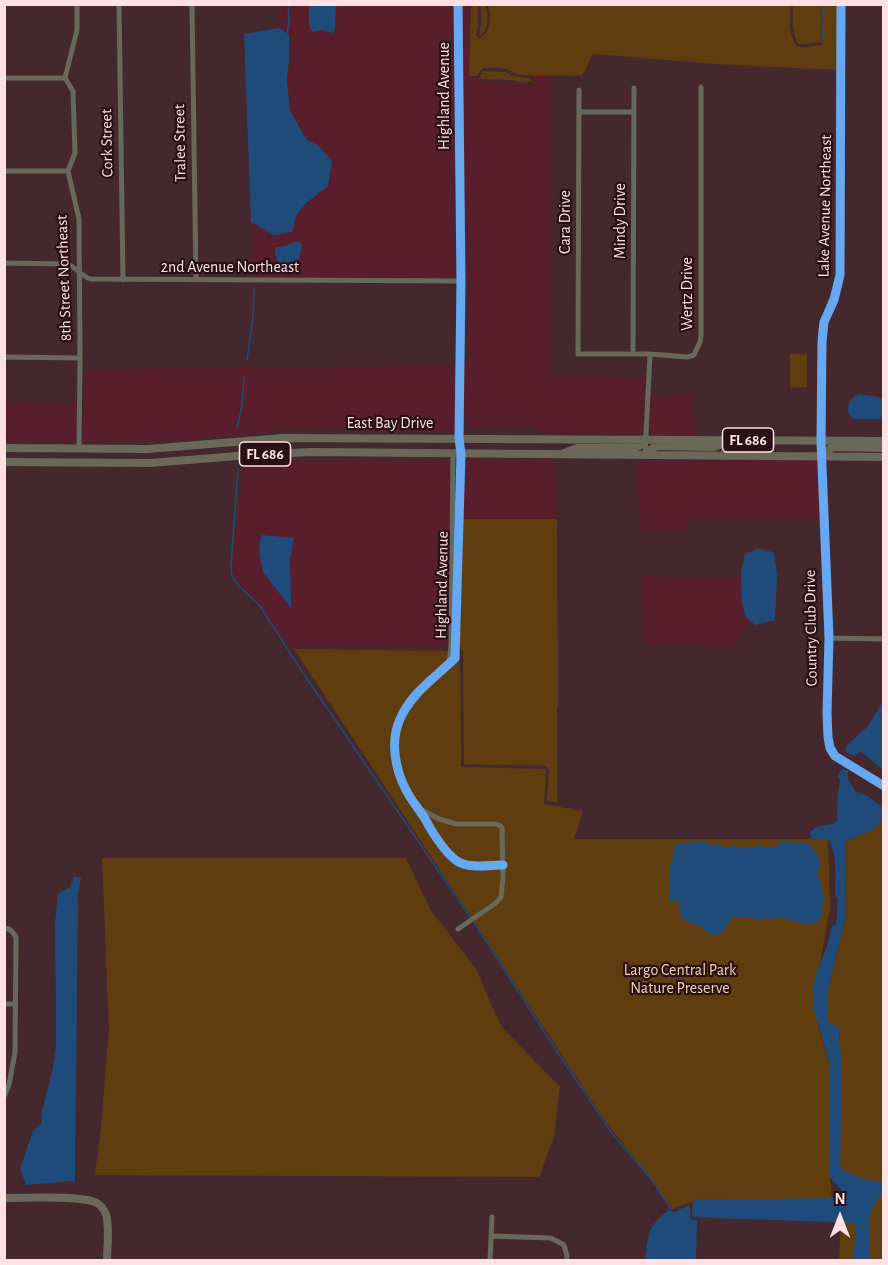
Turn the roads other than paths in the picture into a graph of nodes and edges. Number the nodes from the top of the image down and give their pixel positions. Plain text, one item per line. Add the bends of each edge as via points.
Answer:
1 (76, 4) edge
2 (119, 4) edge
3 (192, 4) edge
4 (458, 4) edge
5 (841, 4) edge
6 (4, 78) edge
7 (64, 78) junction
8 (701, 87) dead end
9 (634, 88) dead end
10 (579, 90) dead end
11 (579, 112) junction
12 (634, 112) junction
13 (4, 171) edge
14 (68, 171) junction
15 (4, 263) edge
16 (79, 270) junction
17 (123, 280) junction
18 (196, 280) junction
19 (461, 281) junction
20 (633, 354) junction
21 (650, 354) junction
22 (4, 357) edge
23 (80, 358) junction
24 (459, 438) junction
25 (645, 439) junction
26 (728, 440) junction
27 (820, 441) junction
28 (884, 441) edge
29 (4, 448) edge
30 (884, 448) edge
31 (79, 449) junction
32 (457, 454) junction
33 (561, 455) junction
34 (645, 456) junction
35 (821, 457) junction
36 (884, 457) edge
37 (4, 462) edge
38 (829, 638) junction
39 (884, 639) edge
40 (884, 786) edge
41 (419, 808) junction
42 (502, 865) junction
43 (4, 928) edge
44 (458, 929) dead end
45 (4, 1004) edge
46 (15, 1004) junction
47 (4, 1097) edge
48 (4, 1198) edge
49 (492, 1217) dead end
50 (491, 1236) junction
51 (106, 1260) edge
52 (490, 1260) edge
53 (567, 1260) edge

1 - 7 street via 77,30
2 - 17 street, Cork Street
3 - 18 street, Tralee Street
4 - 19 street, Highland Avenue
5 - 27 street, Lake Avenue Northeast via 840,275 822,333
6 - 7 street
7 - 14 street, 8th Street Northeast via 73,90 75,153
8 - 21 street, Wertz Drive via 700,342 694,355 687,357
9 - 12 street, Mindy Drive
10 - 11 street, Cara Drive
11 - 12 street
11 - 20 street, Cara Drive via 578,354
12 - 20 street, Mindy Drive
13 - 14 street
14 - 16 street, 8th Street Northeast via 79,219
15 - 16 street, 2nd Avenue Northeast via 61,263
16 - 17 street, 2nd Avenue Northeast via 85,278
16 - 23 street, 8th Street Northeast
17 - 18 street, 2nd Avenue Northeast
18 - 19 street, 2nd Avenue Northeast
19 - 24 street, Highland Avenue
20 - 21 street
21 - 25 street
22 - 23 street
23 - 31 street, 8th Street Northeast
24 - 25 main road, East Bay Drive / FL 686
24 - 31 main road, East Bay Drive / FL 686 via 283,438 171,448
24 - 32 street, Highland Avenue
25 - 26 main road, East Bay Drive / FL 686
25 - 33 main road via 634,448 577,448
25 - 34 street
26 - 27 main road, East Bay Drive / FL 686
26 - 34 main road via 714,447 657,446
27 - 28 main road, East Bay Drive / FL 686
27 - 35 street, Country Club Drive
29 - 31 main road, East Bay Drive / FL 686
30 - 35 main road via 836,447
32 - 33 main road, East Bay Drive / FL 686
32 - 37 main road, East Bay Drive / FL 686 via 283,453 150,463
32 - 41 street, Highland Avenue via 449,664 414,696 399,720 396,734 396,765 407,792
33 - 34 main road, East Bay Drive / FL 686
34 - 35 main road, East Bay Drive / FL 686
35 - 36 main road, East Bay Drive / FL 686
35 - 38 street, Country Club Drive
38 - 39 street
38 - 40 street, Country Club Drive via 830,748 836,756
41 - 42 street, Highland Avenue via 448,853 459,862
41 - 42 street via 456,824 501,826
42 - 44 street via 501,897
43 - 46 street via 16,937
45 - 46 street
46 - 47 street via 13,1066
48 - 51 street via 75,1198 100,1205 107,1222
49 - 50 street
50 - 52 street
50 - 53 street via 551,1238 564,1245

